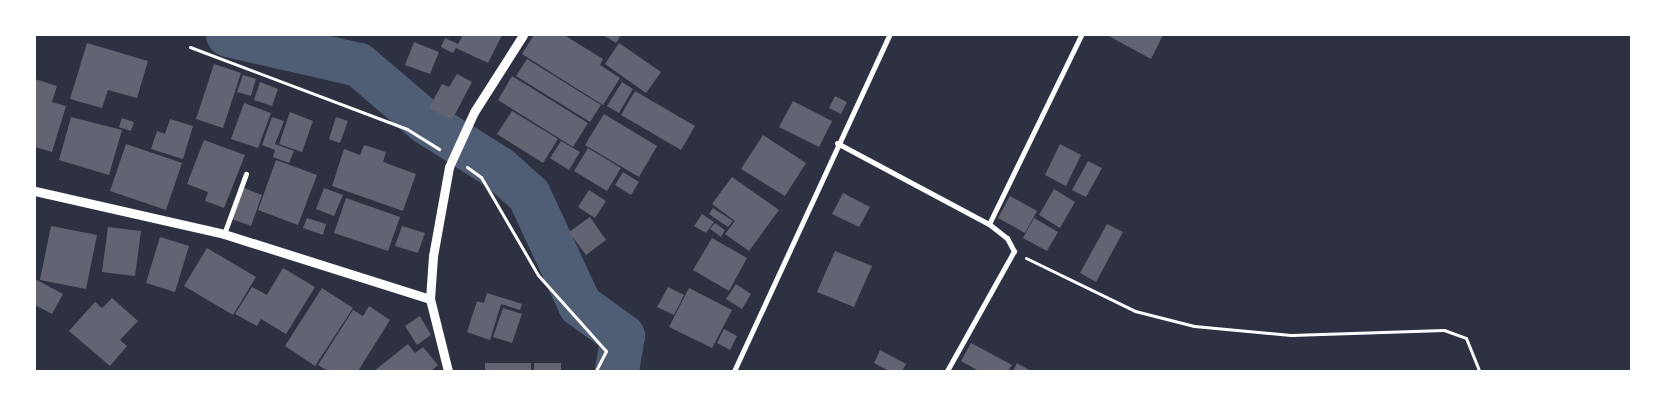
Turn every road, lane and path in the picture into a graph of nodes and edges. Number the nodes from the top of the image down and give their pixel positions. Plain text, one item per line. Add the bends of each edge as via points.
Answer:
1 (523, 35) edge
2 (889, 35) edge
3 (1081, 35) edge
4 (190, 47) dead end
5 (838, 144) junction
6 (455, 152) junction
7 (246, 174) dead end
8 (35, 191) edge
9 (989, 224) junction
10 (224, 234) junction
11 (1014, 252) junction
12 (430, 299) junction
13 (448, 371) edge
14 (596, 371) edge
15 (734, 371) edge
16 (947, 371) edge
17 (1479, 371) edge

1 - 6 street via 474,112
2 - 5 street
3 - 9 street
4 - 6 path via 407,129
5 - 9 street
5 - 15 street
6 - 12 street via 439,220
6 - 14 path via 482,177 538,275 606,351
7 - 10 street
8 - 10 street
9 - 11 street via 1007,238
10 - 12 street
11 - 16 street
11 - 17 path via 1135,311 1194,326 1291,335 1444,330 1466,338
12 - 13 street

